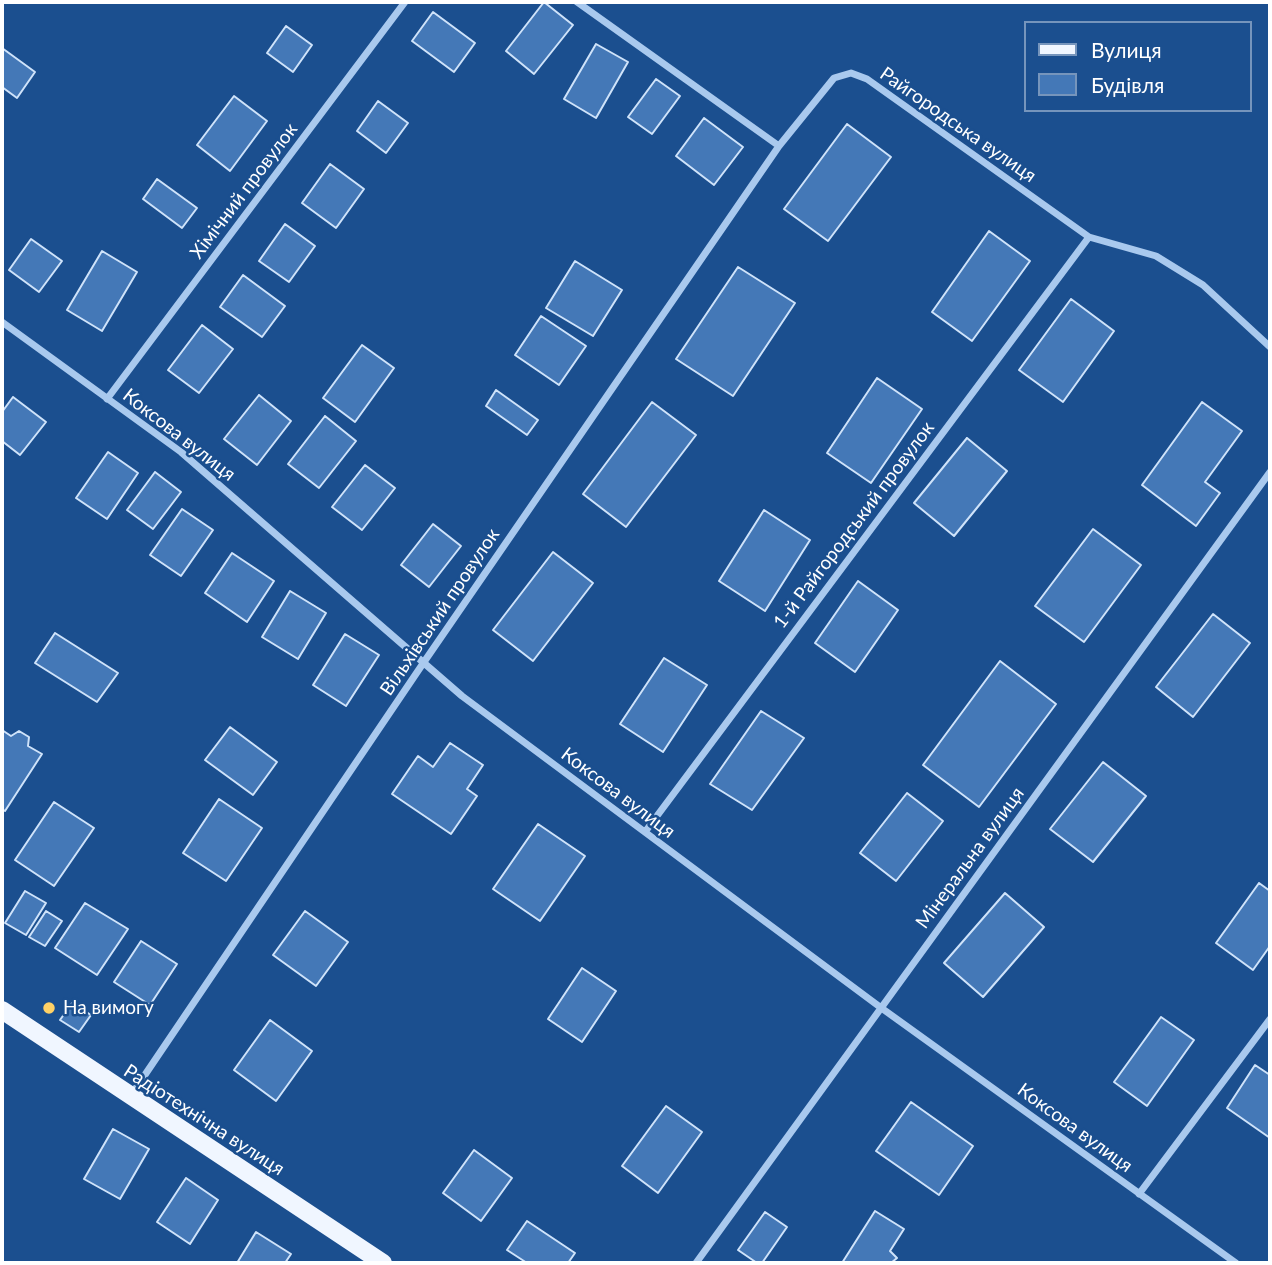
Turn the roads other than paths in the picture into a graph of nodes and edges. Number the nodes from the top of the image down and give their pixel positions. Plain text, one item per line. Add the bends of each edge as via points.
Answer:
1 (405, 2) edge
2 (577, 2) edge
3 (779, 146) junction
4 (1089, 237) junction
5 (2, 322) edge
6 (1270, 347) edge
7 (107, 399) junction
8 (1270, 472) edge
9 (424, 662) junction
10 (645, 832) junction
11 (880, 1007) junction
12 (2, 1010) edge
13 (1270, 1019) edge
14 (130, 1097) junction
15 (1139, 1194) junction
16 (383, 1263) edge
17 (696, 1263) edge
18 (1236, 1263) edge

1 - 7 street, Хімічний провулок
2 - 3 street
3 - 4 street, Райгородська вулиця via 834,78 851,73 867,79
3 - 9 street, Вільхівський провулок
4 - 6 street, Райгородська вулиця via 1156,256 1203,285
4 - 10 street, 1-й Райгородський провулок
5 - 7 street, Коксова вулиця
7 - 9 street, Коксова вулиця via 181,452
8 - 11 street, Мінеральна вулиця
9 - 10 street, Коксова вулиця via 462,696
9 - 14 street, Вільхівський провулок
10 - 11 street, Коксова вулиця
11 - 15 street, Коксова вулиця
11 - 17 street, Мінеральна вулиця
12 - 14 main road, Радіотехнічна вулиця
13 - 15 street
14 - 16 main road, Радіотехнічна вулиця
15 - 18 street, Коксова вулиця

